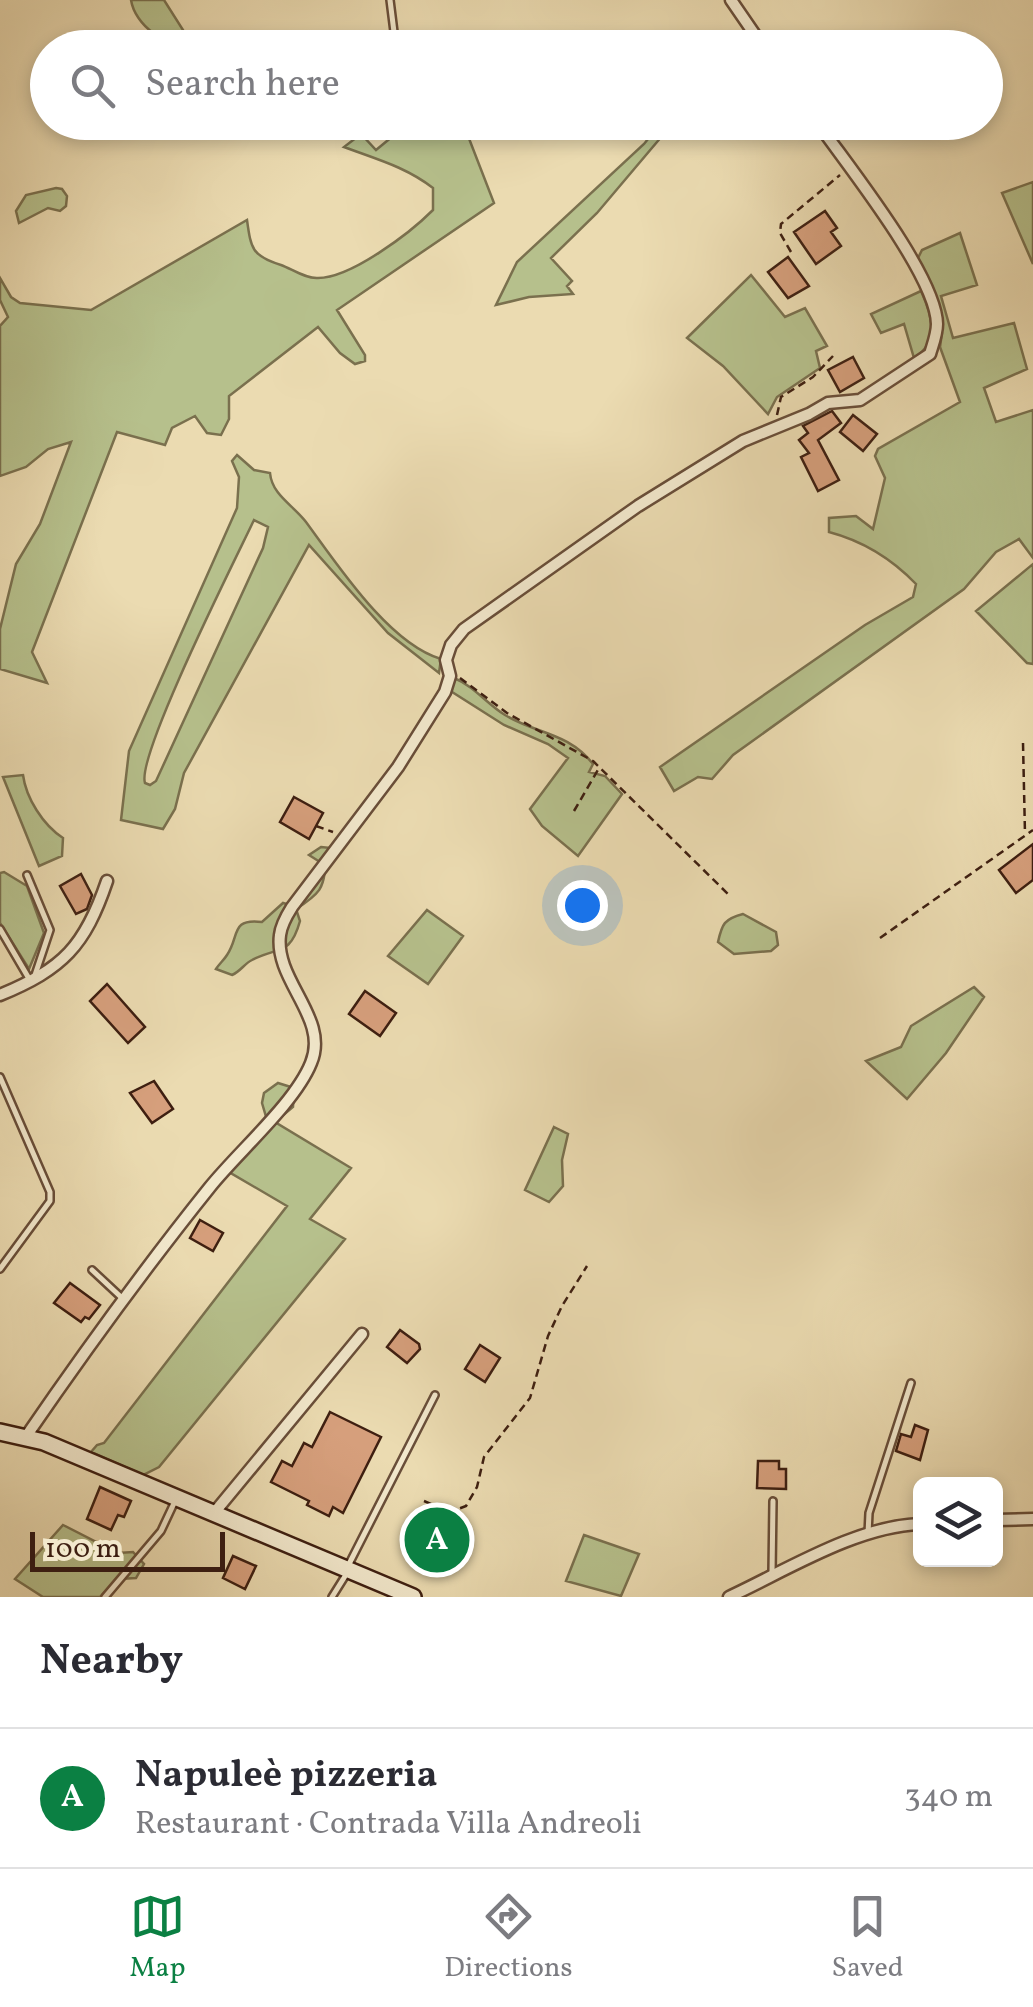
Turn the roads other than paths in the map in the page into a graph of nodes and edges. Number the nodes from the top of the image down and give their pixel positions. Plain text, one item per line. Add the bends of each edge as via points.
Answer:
1 (390, 0) edge
2 (732, 0) edge
3 (394, 30) edge
4 (752, 30) edge
5 (830, 140) edge
6 (27, 875) dead end
7 (107, 881) dead end
8 (0, 929) edge
9 (32, 982) junction
10 (0, 995) edge
11 (0, 1077) edge
12 (0, 1268) edge
13 (92, 1270) dead end
14 (123, 1299) junction
15 (362, 1334) dead end
16 (911, 1383) dead end
17 (435, 1395) dead end
18 (0, 1432) edge
19 (25, 1438) junction
20 (176, 1498) junction
21 (773, 1501) dead end
22 (214, 1513) junction
23 (1033, 1519) edge
24 (1003, 1520) edge
25 (913, 1524) edge
26 (868, 1534) junction
27 (348, 1570) junction
28 (772, 1577) junction
29 (105, 1597) edge
30 (332, 1597) edge
31 (413, 1597) edge
32 (729, 1597) edge

1 - 3 lane
2 - 4 street
5 - 14 street via 911,255 934,308 930,354 860,400 828,403 743,441 638,506 451,644 445,692 280,932 280,955 315,1034 310,1067
6 - 9 lane via 50,930
7 - 9 street via 72,950
8 - 9 lane
9 - 10 street
11 - 12 lane via 50,1201
13 - 14 lane
14 - 19 street
15 - 22 street
16 - 26 lane
17 - 27 lane
18 - 19 main road
19 - 20 main road
20 - 22 main road
20 - 29 lane via 160,1532
21 - 28 lane
22 - 27 main road
23 - 24 street
25 - 26 street
26 - 28 street
27 - 30 lane
27 - 31 main road
28 - 32 street

